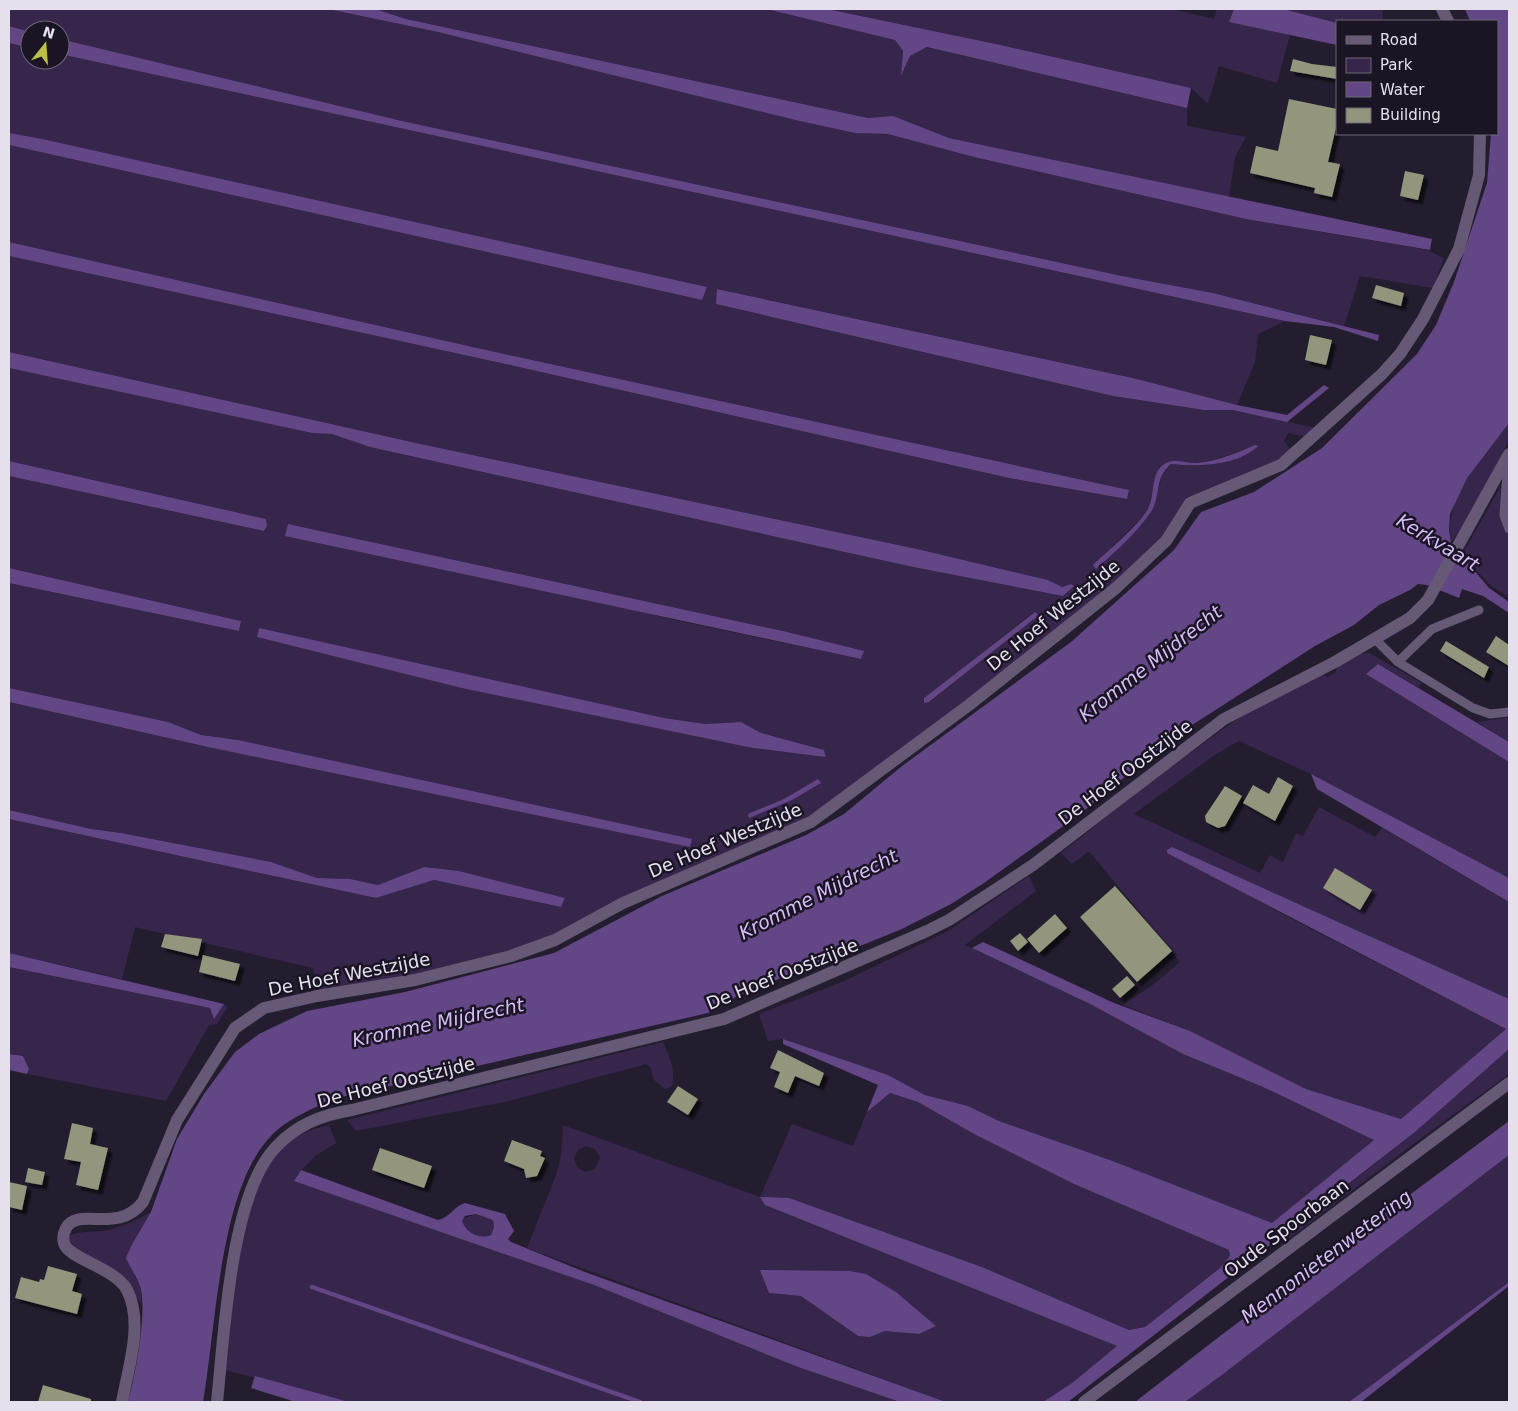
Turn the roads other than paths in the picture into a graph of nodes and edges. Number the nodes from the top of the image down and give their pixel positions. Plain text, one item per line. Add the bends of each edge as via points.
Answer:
1 (1480, 135) edge
2 (1509, 456) edge
3 (1509, 528) edge
4 (1479, 610) dead end
5 (1374, 638) junction
6 (1398, 662) junction
7 (1509, 712) edge
8 (1509, 1083) edge
9 (122, 1402) edge
10 (217, 1402) edge
11 (1084, 1402) edge

1 - 9 street, De Hoef Westzijde via 1479,175 1459,249 1422,319 1400,354 1382,374 1281,465 1190,503 1166,541 1116,588 969,705 811,822 623,903 555,940 415,980 264,1008 235,1028 177,1120 143,1202 134,1213 121,1219 78,1220 64,1230 66,1248 108,1272 127,1289 135,1317
2 - 3 lane via 1504,515
2 - 5 street via 1428,600 1410,618
4 - 6 lane via 1432,629
5 - 6 lane
5 - 10 street, De Hoef Oostzijde via 1335,662 1224,719 1033,865 948,920 853,964 724,1019 330,1114 301,1125 273,1150 247,1201 236,1241
6 - 7 lane via 1473,708 1490,714
8 - 11 street, Oude Spoorbaan

